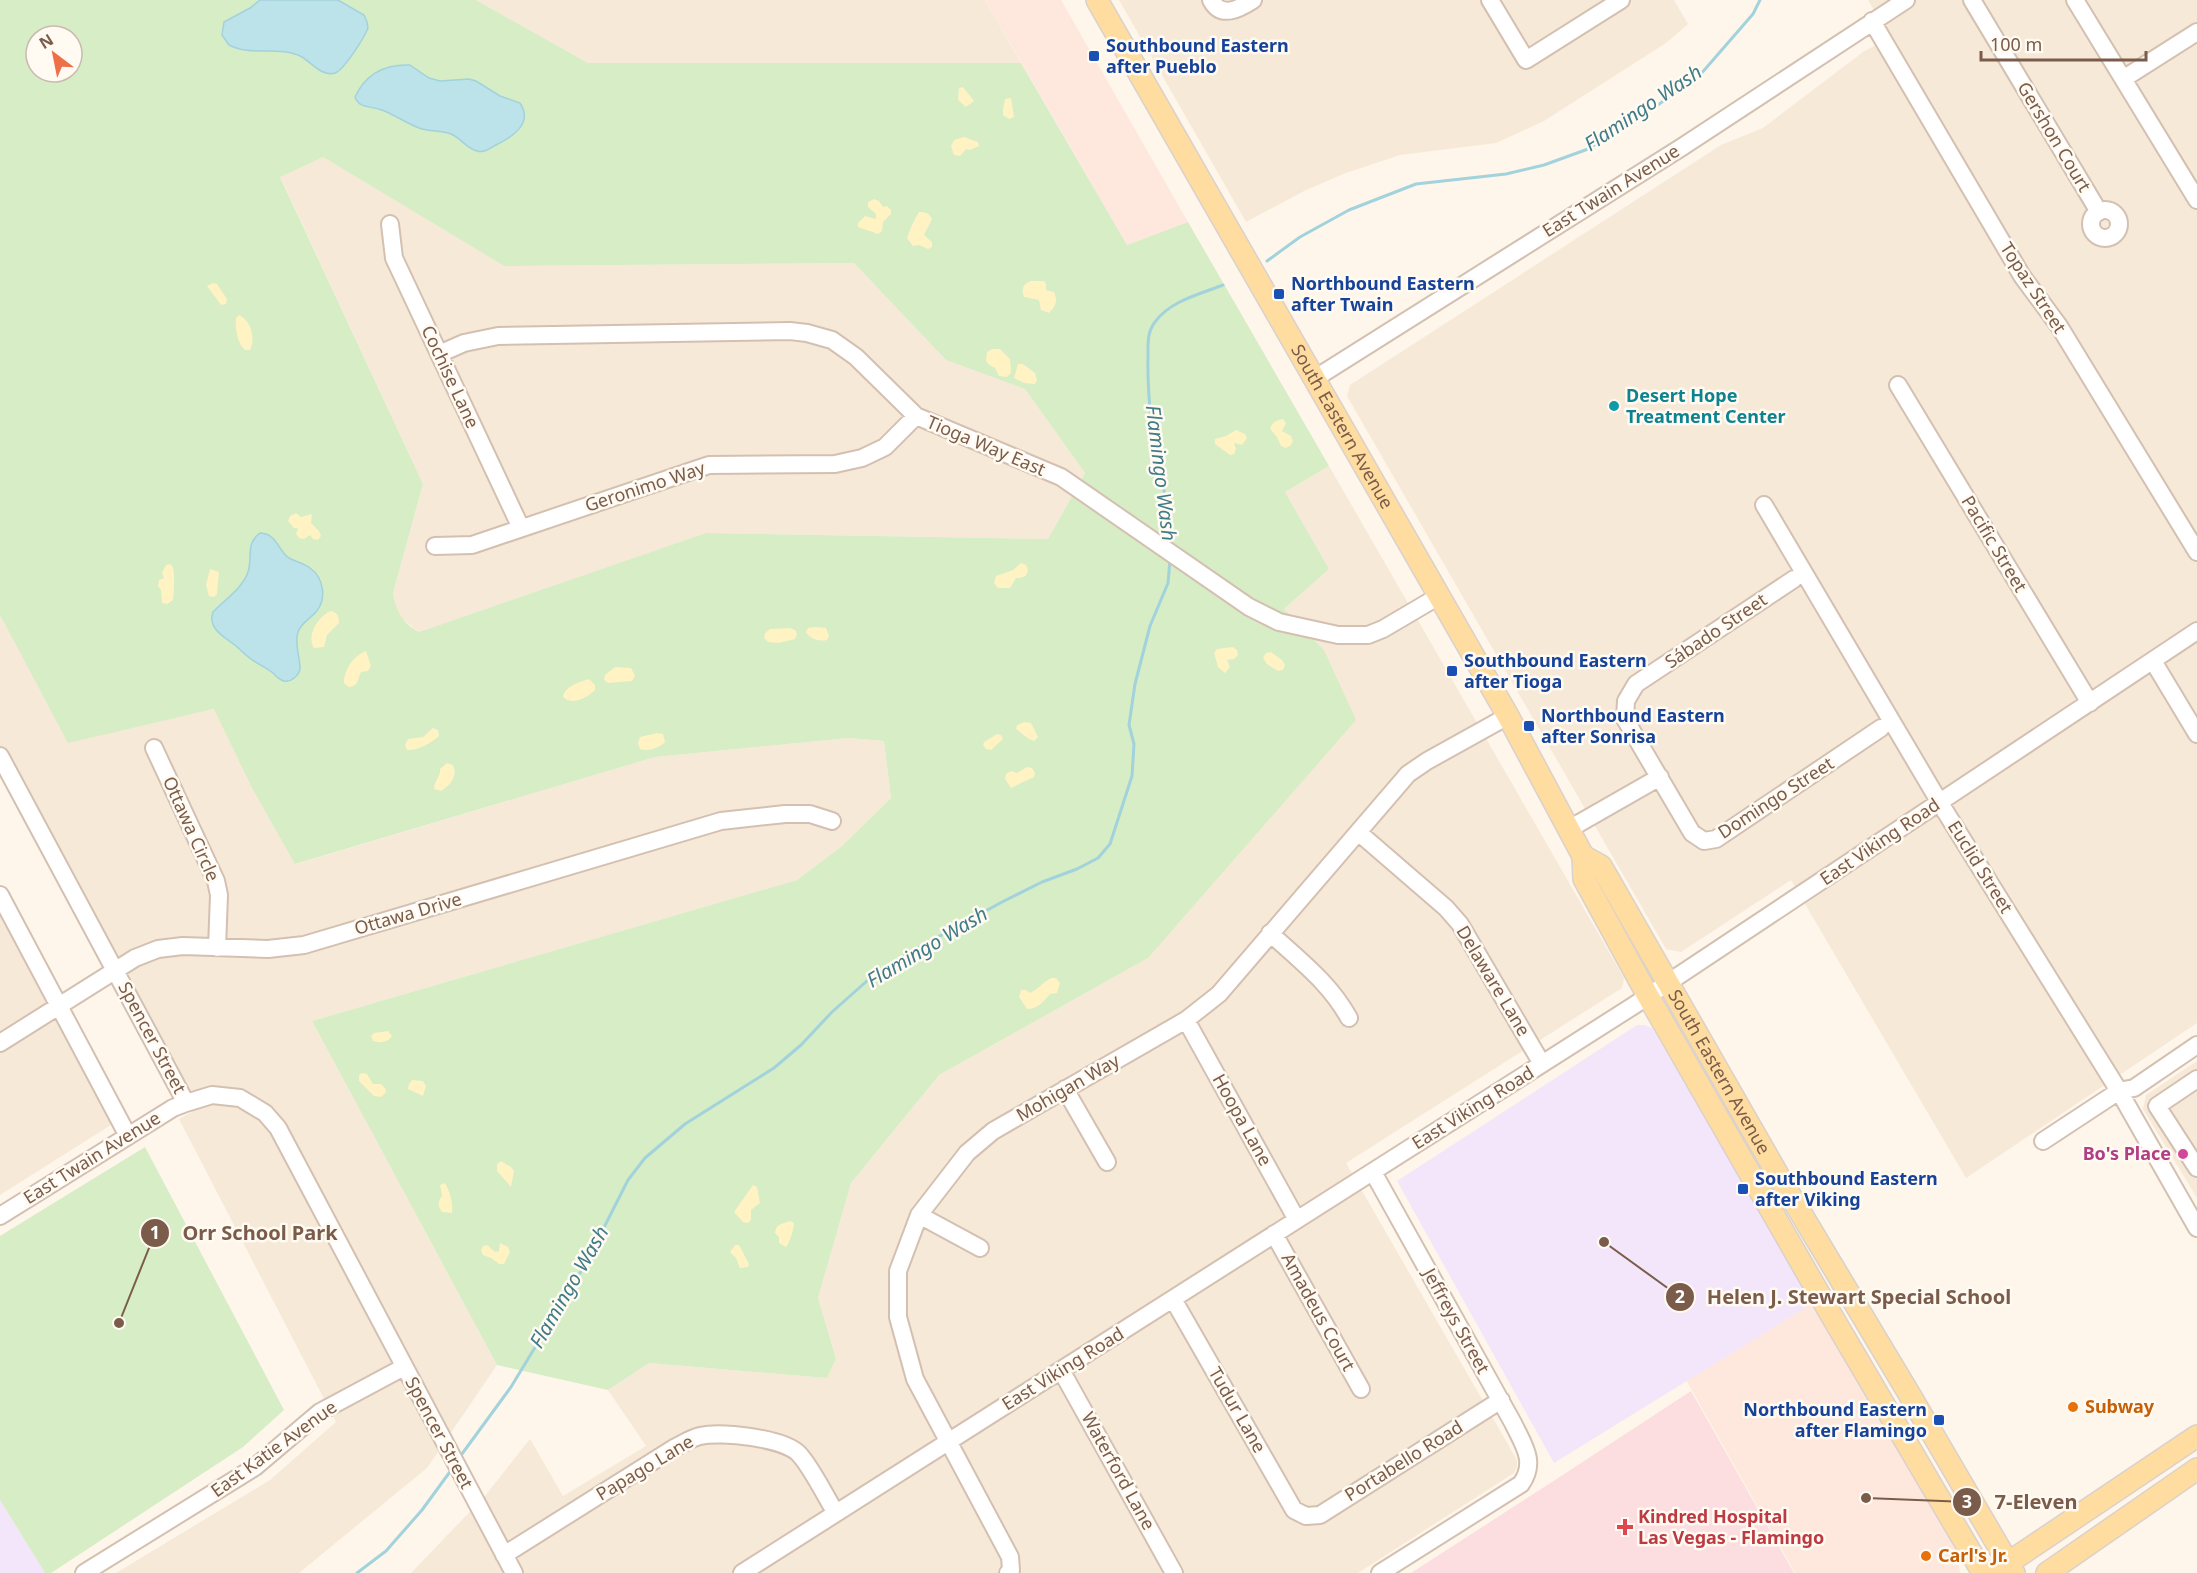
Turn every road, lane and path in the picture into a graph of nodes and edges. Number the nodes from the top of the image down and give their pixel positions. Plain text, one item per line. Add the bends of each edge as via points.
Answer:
1 (1096, 0) edge
2 (1253, 0) edge
3 (1490, 0) edge
4 (1621, 0) edge
5 (1906, 0) edge
6 (1972, 0) edge
7 (2075, 0) edge
8 (1215, 5) edge
9 (1872, 21) junction
10 (2197, 32) edge
11 (2123, 79) junction
12 (2197, 200) edge
13 (2099, 212) dead end
14 (390, 224) dead end
15 (440, 354) junction
16 (1314, 379) junction
17 (1898, 385) dead end
18 (916, 416) junction
19 (1764, 505) dead end
20 (521, 528) junction
21 (435, 546) dead end
22 (2197, 552) edge
23 (1794, 579) dead end
24 (1440, 596) junction
25 (2197, 631) edge
26 (2153, 661) junction
27 (2090, 703) junction
28 (1508, 716) junction
29 (1881, 728) dead end
30 (2197, 734) edge
31 (154, 748) dead end
32 (0, 756) edge
33 (1660, 777) junction
34 (1940, 802) junction
35 (832, 821) dead end
36 (1569, 829) junction
37 (1358, 831) junction
38 (1583, 856) junction
39 (0, 895) edge
40 (1270, 933) junction
41 (217, 948) junction
42 (115, 970) junction
43 (1669, 982) junction
44 (1648, 996) junction
45 (59, 1006) junction
46 (1349, 1018) dead end
47 (1186, 1020) junction
48 (0, 1043) edge
49 (2197, 1045) edge
50 (1542, 1064) junction
51 (2197, 1079) edge
52 (1065, 1089) junction
53 (2119, 1090) junction
54 (186, 1103) junction
55 (128, 1136) junction
56 (2043, 1141) dead end
57 (1107, 1162) dead end
58 (2197, 1168) edge
59 (1373, 1172) junction
60 (919, 1215) junction
61 (0, 1216) edge
62 (1297, 1220) junction
63 (2197, 1228) edge
64 (1275, 1234) junction
65 (980, 1248) dead end
66 (1173, 1299) junction
67 (1833, 1318) junction
68 (1851, 1347) junction
69 (404, 1366) junction
70 (1061, 1370) junction
71 (1897, 1373) junction
72 (1361, 1389) dead end
73 (1911, 1396) junction
74 (1501, 1400) junction
75 (2197, 1436) edge
76 (950, 1441) junction
77 (2197, 1469) edge
78 (836, 1513) junction
79 (1306, 1516) joint
80 (504, 1555) junction
81 (2005, 1570) edge
82 (1009, 1572) edge
83 (84, 1573) edge
84 (514, 1573) edge
85 (742, 1573) edge
86 (1174, 1573) edge
87 (1380, 1573) edge
88 (1983, 1573) edge
89 (2047, 1573) edge

1 - 16 main road, South Eastern Avenue
2 - 8 street via 1228,12
3 - 4 street via 1526,60
5 - 9 street, East Twain Avenue
6 - 13 street, Gershon Court
7 - 11 street
9 - 16 street, East Twain Avenue via 1682,147
9 - 22 street, Topaz Street via 2022,276 2059,326
10 - 11 street
11 - 12 street
14 - 15 street, Cochise Lane via 394,258
15 - 18 street, Tioga Way East via 464,343 498,336 807,333 832,340 856,357
15 - 20 street, Cochise Lane
16 - 24 main road, South Eastern Avenue
17 - 27 street, Pacific Street
18 - 20 street, Geronimo Way via 885,447 862,458 835,464 708,465
18 - 24 street, Tioga Way East via 1061,477 1249,607 1279,622 1338,635 1368,635
19 - 34 street, Euclid Street
20 - 21 street, Geronimo Way via 472,545
23 - 33 street, Sábado Street via 1636,684 1626,702 1625,719
24 - 28 main road, South Eastern Avenue
25 - 26 street, East Viking Road
26 - 27 street, East Viking Road
26 - 30 street
27 - 34 street, East Viking Road
28 - 36 main road, South Eastern Avenue
28 - 37 street, Mohigan Way via 1408,774
29 - 33 street, Domingo Street via 1716,839 1704,841 1692,833
31 - 41 street, Ottawa Circle via 216,881
32 - 42 street, Spencer Street
33 - 36 street
34 - 43 street, East Viking Road
34 - 53 street, Euclid Street
35 - 41 street, Ottawa Drive via 802,814 721,821 303,945
36 - 38 main road, South Eastern Avenue
37 - 40 street, Mohigan Way
37 - 50 street, Delaware Lane via 1460,924
38 - 43 main road, South Eastern Avenue via 1601,866
38 - 44 main road, South Eastern Avenue via 1584,879
39 - 45 street
40 - 46 street via 1322,979
40 - 47 street, Mohigan Way via 1219,994
41 - 42 street, Ottawa Drive via 158,949
42 - 45 street, Ottawa Drive
42 - 54 street, Spencer Street
43 - 44 street, East Viking Road
43 - 71 main road, South Eastern Avenue via 1778,1175
44 - 50 street, East Viking Road
44 - 67 main road, South Eastern Avenue
45 - 48 street, Ottawa Drive
45 - 55 street
47 - 52 street, Mohigan Way
47 - 62 street, Hoopa Lane
49 - 53 street via 2134,1088
50 - 59 street, East Viking Road
51 - 58 street via 2157,1106
52 - 57 street
52 - 60 street, Mohigan Way via 993,1131 967,1153
53 - 56 street
53 - 63 street, Euclid Street
54 - 55 street, East Twain Avenue
54 - 69 street, Spencer Street via 212,1095 240,1098 265,1113 278,1128
55 - 61 street, East Twain Avenue
59 - 62 street, East Viking Road
59 - 74 street, Jeffreys Street
60 - 65 street
60 - 76 street, Mohigan Way via 898,1271 898,1317 915,1379
62 - 64 street, East Viking Road
64 - 66 street, East Viking Road
64 - 72 street, Amadeus Court
66 - 70 street, East Viking Road
66 - 79 street, Tudur Lane via 1294,1510
67 - 68 main road, South Eastern Avenue
67 - 71 main road via 1850,1325 1873,1356
68 - 73 main road via 1874,1366 1900,1400
68 - 88 main road, South Eastern Avenue
69 - 80 street, Spencer Street
69 - 83 street, East Katie Avenue via 320,1412 255,1467
70 - 76 street, East Viking Road
70 - 86 street, Waterford Lane
71 - 73 main road, South Eastern Avenue
73 - 81 main road, South Eastern Avenue
74 - 79 street, Portabello Road via 1320,1515
74 - 87 street, Jeffreys Street via 1528,1453 1528,1474 1521,1484
75 - 81 main road
76 - 78 street, East Viking Road
76 - 82 street, Mohigan Way via 1010,1557
77 - 89 main road
78 - 80 street, Papago Lane via 800,1455 789,1446 729,1435 699,1436
78 - 85 street, East Viking Road
80 - 84 street, Spencer Street

